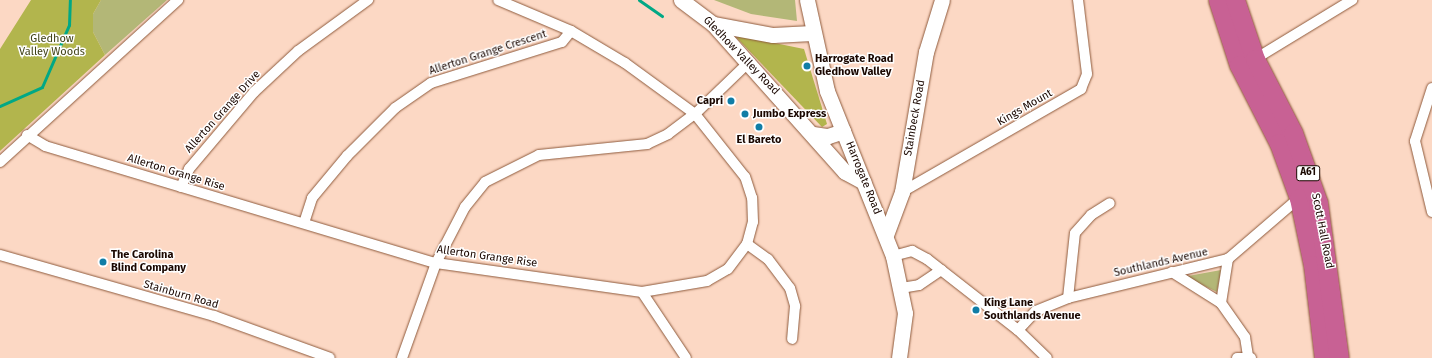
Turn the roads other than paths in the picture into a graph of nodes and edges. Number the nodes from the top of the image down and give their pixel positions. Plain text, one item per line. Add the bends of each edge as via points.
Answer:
1 (178, 0) edge
2 (368, 0) edge
3 (498, 0) edge
4 (681, 0) edge
5 (808, 0) edge
6 (942, 0) edge
7 (1078, 0) edge
8 (1218, 0) edge
9 (1235, 0) edge
10 (1352, 0) edge
11 (713, 24) junction
12 (571, 31) junction
13 (812, 33) junction
14 (1255, 59) junction
15 (749, 62) junction
16 (1432, 88) edge
17 (695, 114) junction
18 (843, 131) junction
19 (813, 134) junction
20 (27, 136) junction
21 (0, 162) edge
22 (864, 182) junction
23 (181, 187) junction
24 (902, 192) junction
25 (1299, 198) junction
26 (1110, 203) dead end
27 (1432, 212) edge
28 (304, 223) junction
29 (886, 235) junction
30 (747, 244) junction
31 (0, 255) edge
32 (893, 256) junction
33 (1228, 259) junction
34 (436, 263) junction
35 (941, 270) junction
36 (1172, 272) junction
37 (901, 288) junction
38 (642, 292) junction
39 (1068, 298) junction
40 (1221, 303) junction
41 (1018, 330) junction
42 (792, 339) dead end
43 (1250, 357) edge
44 (330, 358) edge
45 (402, 358) edge
46 (686, 358) edge
47 (899, 358) edge
48 (1047, 358) edge
49 (1237, 358) edge
50 (1324, 358) edge
51 (1339, 358) edge

1 - 20 street
2 - 23 street, Allerton Grange Drive via 298,51 254,92 189,169
3 - 12 street, Allerton Grange Rise
4 - 11 street, Gledhow Valley Road
5 - 13 street, Harrogate Road
6 - 24 street, Stainbeck Road via 926,52
7 - 24 street, Kings Mount via 1087,74 1081,89
8 - 25 highway, Scott Hall Road / A61 via 1239,64 1279,143
9 - 14 highway, Scott Hall Road / A61
10 - 14 street
11 - 13 street via 773,35
11 - 15 street, Gledhow Valley Road
12 - 17 street, Allerton Grange Rise via 625,63
12 - 28 street, Allerton Grange Crescent via 562,42 431,83 396,108 347,156 312,198
13 - 18 street, Harrogate Road via 827,91
14 - 51 highway, Scott Hall Road / A61 via 1293,133 1318,203
15 - 17 street
15 - 19 street, Gledhow Valley Road
16 - 27 street via 1415,140
17 - 30 street, Allerton Grange Rise via 746,177 754,222
17 - 34 street via 668,134 647,144 539,155 508,168 484,182 465,207
18 - 19 street via 828,136
18 - 22 street, Harrogate Road
19 - 22 street, Gledhow Valley Road via 845,172
20 - 21 street
20 - 23 street, Allerton Grange Rise via 45,146
22 - 29 street, Harrogate Road
23 - 28 street, Allerton Grange Rise
24 - 29 street, Stainbeck Road
25 - 33 street, Southlands Avenue
25 - 50 highway, Scott Hall Road / A61 via 1313,265
26 - 39 street via 1091,215 1075,233
28 - 34 street, Allerton Grange Rise
29 - 32 street, Harrogate Road
30 - 38 street, Allerton Grange Rise via 728,269 707,281
30 - 42 street via 768,259 790,288 795,306
31 - 44 street, Stainburn Road via 214,316
32 - 35 street via 912,252
32 - 37 street, Harrogate Road
33 - 36 street, Southlands Avenue
33 - 40 street
34 - 38 street, Allerton Grange Rise
34 - 45 street
35 - 37 street via 919,285
35 - 41 street
36 - 39 street, Southlands Avenue
36 - 40 street
37 - 47 street, Harrogate Road via 905,313
38 - 46 street
39 - 41 street, Southlands Avenue via 1036,311
40 - 43 street via 1245,338
41 - 48 street
43 - 49 street

